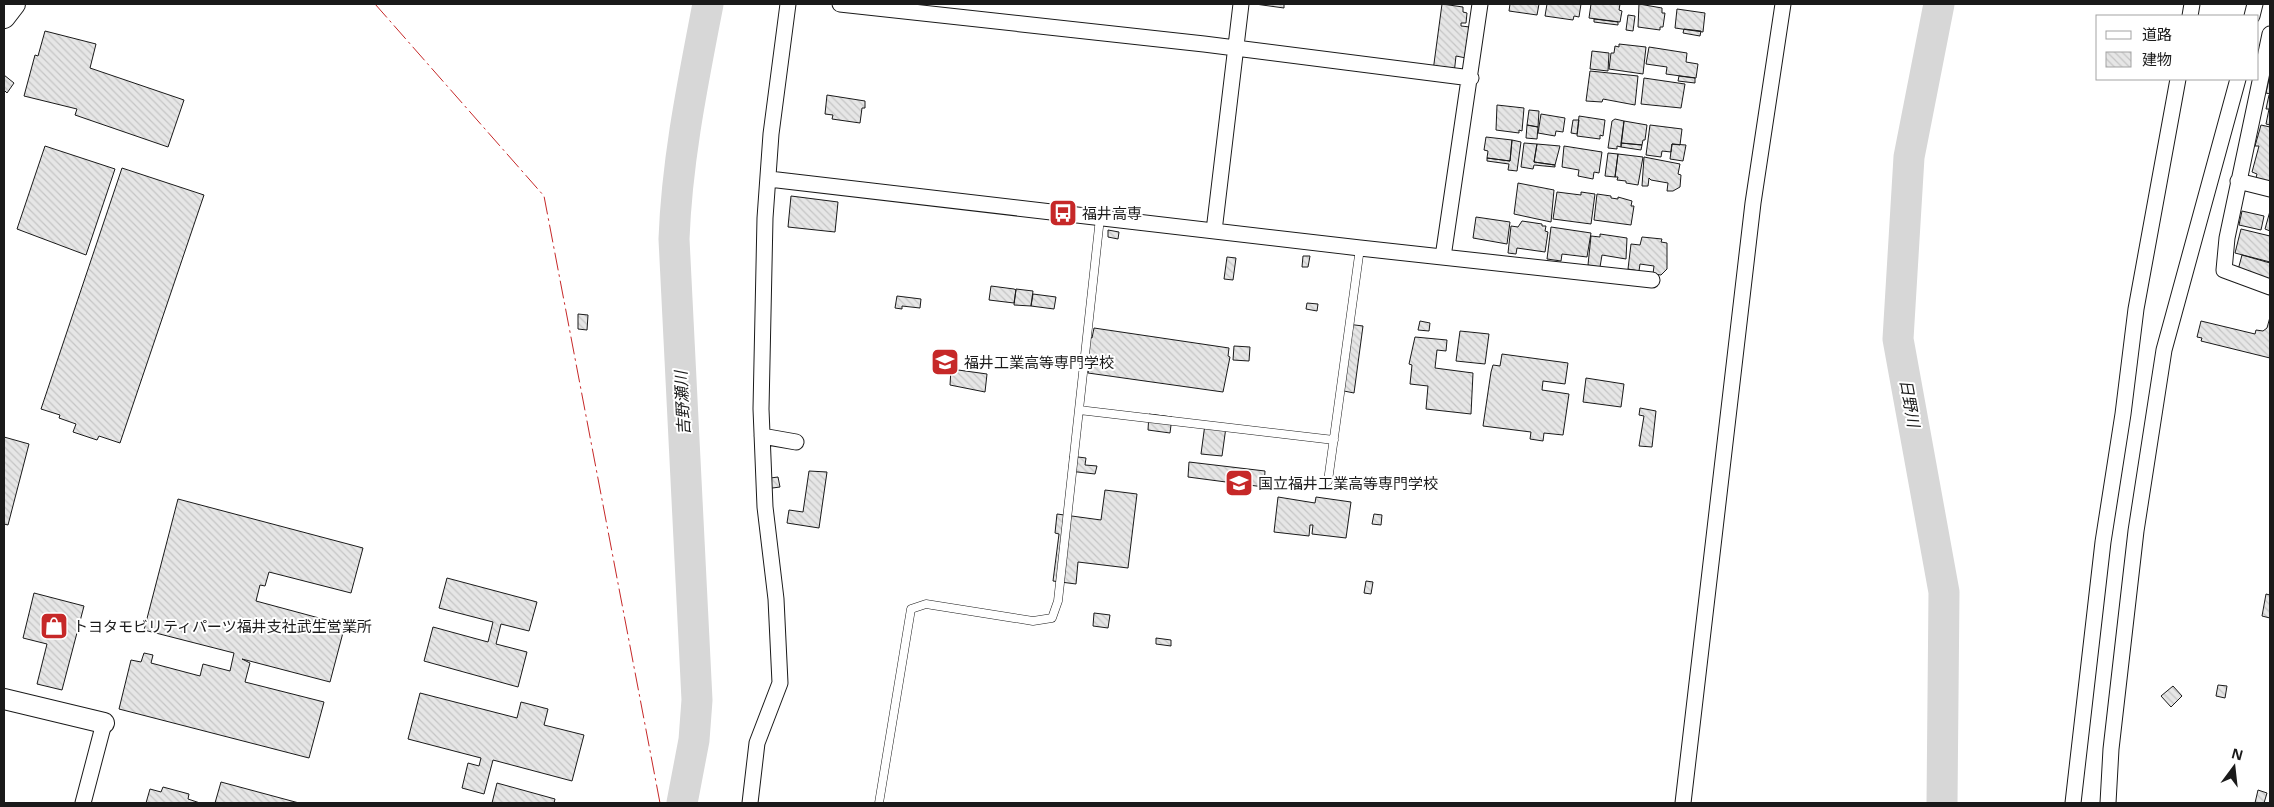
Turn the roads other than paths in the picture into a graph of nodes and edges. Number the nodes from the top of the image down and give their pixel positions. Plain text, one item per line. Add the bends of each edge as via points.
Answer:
1 (14, 4) edge
2 (788, 4) edge
3 (840, 4) edge
4 (1241, 4) edge
5 (1480, 4) edge
6 (1783, 4) edge
7 (4, 17) edge
8 (2270, 34) edge
9 (1236, 50) junction
10 (2268, 53) edge
11 (1471, 78) junction
12 (2178, 80) edge
13 (2238, 80) edge
14 (769, 179) junction
15 (2238, 181) junction
16 (2270, 190) edge
17 (1100, 218) junction
18 (1214, 231) junction
19 (1360, 248) junction
20 (1443, 257) junction
21 (1652, 280) dead end
22 (2270, 287) edge
23 (1079, 410) junction
24 (762, 436) junction
25 (1334, 440) junction
26 (796, 442) dead end
27 (1328, 481) dead end
28 (4, 699) edge
29 (104, 723) joint
30 (83, 803) edge
31 (750, 803) edge
32 (879, 803) edge
33 (1683, 803) edge
34 (2073, 803) edge
35 (2108, 803) edge

1 - 7 main road
2 - 14 street via 771,134
3 - 9 street
4 - 9 street
5 - 11 street
6 - 33 street via 1753,203
8 - 10 street
9 - 11 street
9 - 18 street
10 - 15 street
11 - 20 street
12 - 34 street via 2136,309 2102,552
13 - 35 street via 2164,350 2136,531 2110,749
14 - 17 street
14 - 24 street
15 - 16 street
15 - 22 street via 2224,270
17 - 18 street
17 - 23 lane
18 - 19 street
19 - 20 street
19 - 25 lane
20 - 21 street
23 - 25 lane
23 - 32 lane via 1058,601 1052,618 1033,621 926,604 911,609
24 - 26 street
24 - 31 street via 780,683 758,743
25 - 27 lane
28 - 29 street
29 - 30 street

